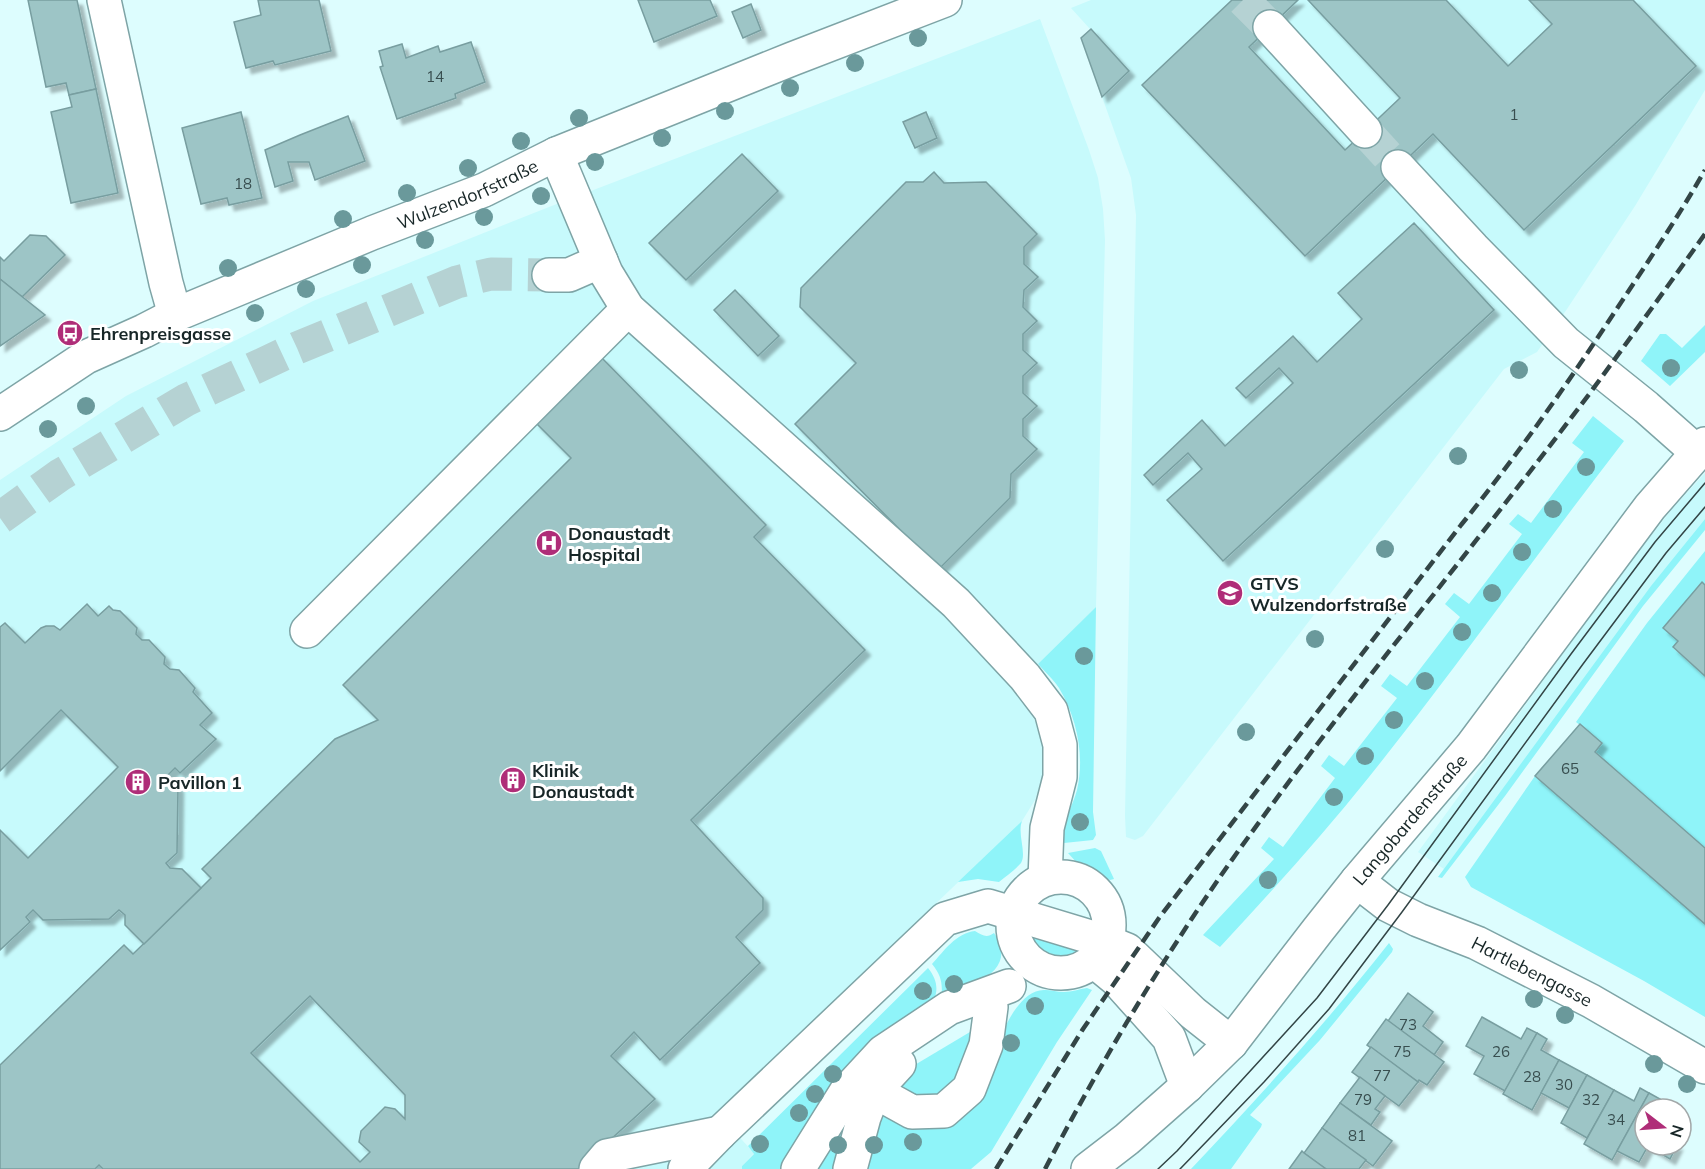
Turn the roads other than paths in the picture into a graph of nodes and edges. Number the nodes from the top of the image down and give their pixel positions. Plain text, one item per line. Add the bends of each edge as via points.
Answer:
1 (104, 0) edge
2 (945, 0) edge
3 (1270, 27) tunnel mouth
4 (1365, 131) tunnel mouth
5 (556, 154) junction
6 (1398, 166) tunnel mouth
7 (601, 261) junction
8 (549, 274) tunnel mouth
9 (628, 309) junction
10 (175, 315) junction
11 (0, 414) edge
12 (1701, 449) edge
13 (308, 631) dead end
14 (1046, 879) junction
15 (1357, 881) junction
16 (1014, 912) junction
17 (1101, 951) junction
18 (1010, 986) junction
19 (1231, 1043) junction
20 (1705, 1067) edge
21 (1187, 1086) junction
22 (874, 1091) junction
23 (720, 1133) junction
24 (596, 1169) edge
25 (685, 1169) edge
26 (711, 1169) edge
27 (798, 1169) edge
28 (850, 1169) edge
29 (1088, 1169) edge

1 - 10 street
2 - 5 street, Wulzendorfstraße
3 - 4 street
5 - 7 street
5 - 10 street, Wulzendorfstraße via 484,190
6 - 12 street via 1566,343
7 - 8 street via 569,276
7 - 9 street
9 - 13 street
9 - 14 street via 956,603 1051,711 1060,745 1060,777 1047,828
10 - 11 street, Wulzendorfstraße via 86,357
12 - 15 street, Langobardenstraße via 1650,507 1471,747
14 - 16 street via 1025,892
14 - 17 street via 1068,876 1089,885 1104,902 1110,921
15 - 19 street, Langobardenstraße
15 - 20 street, Hartlebengasse via 1388,905 1477,943 1591,1001
16 - 17 street
16 - 18 street
16 - 23 street via 988,906 945,919
17 - 18 street via 1075,972
17 - 19 street via 1127,950
17 - 21 street via 1116,979 1169,1038
18 - 22 street via 899,1064
18 - 22 street via 969,1089 944,1111 912,1112
18 - 27 street via 949,1008 883,1052 846,1092
19 - 21 street, Langobardenstraße
21 - 29 street, Langobardenstraße
22 - 28 street
23 - 24 street via 607,1156
23 - 25 street
23 - 26 street

